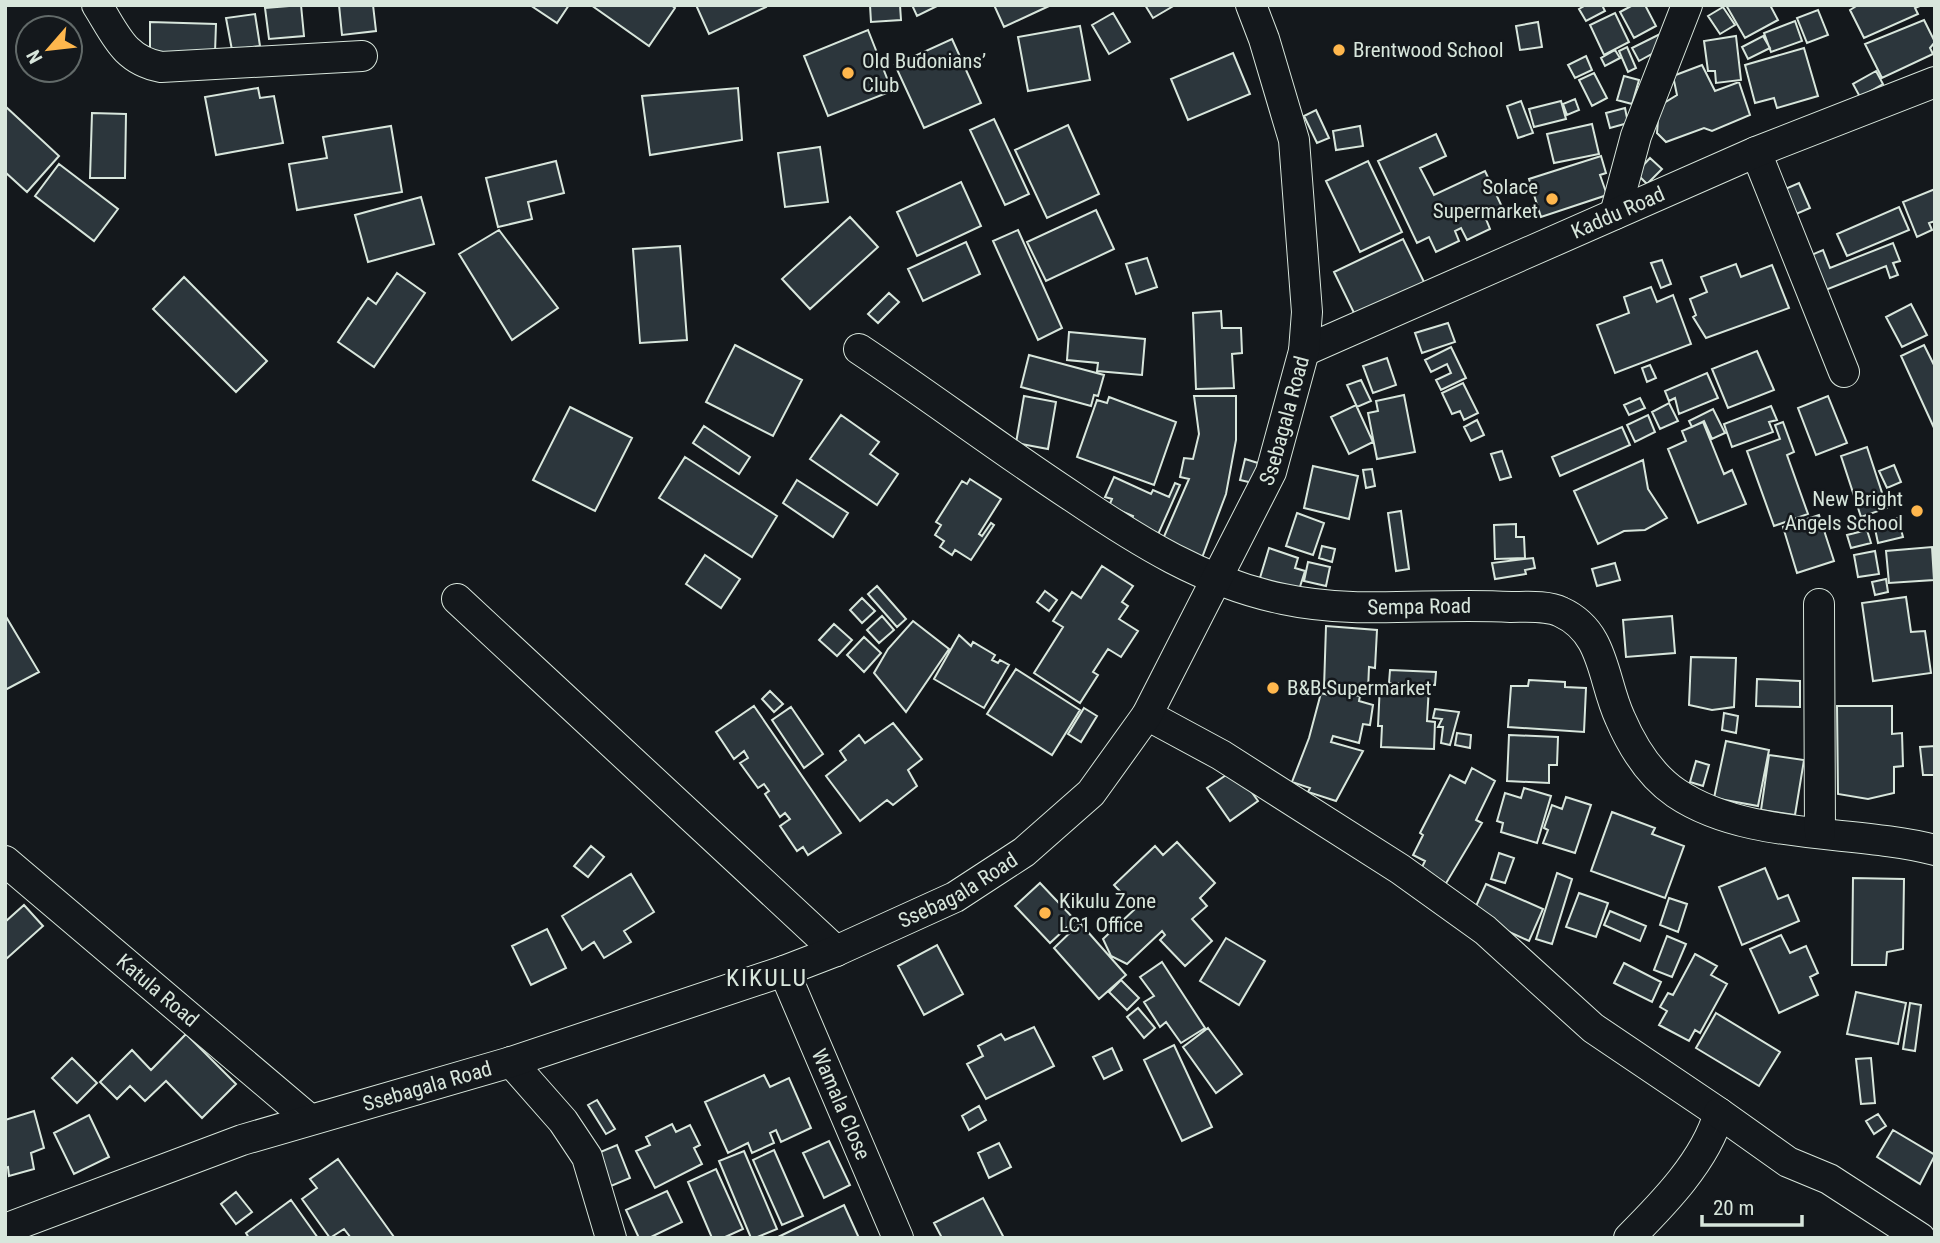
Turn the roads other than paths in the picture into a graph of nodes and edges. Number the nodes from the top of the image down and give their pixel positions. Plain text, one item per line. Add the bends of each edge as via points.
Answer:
1 (97, 5) edge
2 (1251, 5) edge
3 (1687, 5) edge
4 (362, 56) dead end
5 (1935, 82) edge
6 (1756, 152) junction
7 (1615, 214) junction
8 (859, 349) dead end
9 (1304, 351) junction
10 (1844, 372) dead end
11 (1215, 580) junction
12 (457, 599) dead end
13 (1819, 604) dead end
14 (1147, 715) junction
15 (1821, 833) junction
16 (1935, 850) edge
17 (5, 862) edge
18 (836, 951) junction
19 (784, 971) junction
20 (511, 1062) junction
21 (1719, 1113) junction
22 (309, 1119) junction
23 (5, 1229) edge
24 (611, 1238) edge
25 (898, 1238) edge
26 (1629, 1238) edge
27 (1920, 1238) edge

1 - 4 street via 132,58 143,64 251,64
2 - 9 street, Ssebagala Road via 1294,140 1307,312
3 - 7 street via 1636,136
5 - 6 street, Kaddu Road
6 - 7 street, Kaddu Road
6 - 10 street
7 - 9 street, Kaddu Road
8 - 11 street, Sempa Road via 1098,514 1156,551
9 - 11 street, Ssebagala Road via 1271,472
11 - 14 street, Ssebagala Road
11 - 15 street, Sempa Road via 1312,605 1555,609 1588,630 1599,650 1620,718 1651,771 1674,792 1705,811
12 - 18 street
13 - 15 street
14 - 18 street, Ssebagala Road via 1091,793 1024,852 955,897
14 - 21 street via 1221,755 1400,869 1485,930 1593,1028
15 - 16 street, Sempa Road
17 - 22 street, Katula Road
18 - 19 street, Ssebagala Road
19 - 20 street, Ssebagala Road
19 - 25 street, Wamala Close
20 - 22 street, Ssebagala Road
20 - 24 street via 563,1121 587,1157
21 - 26 street via 1692,1166
21 - 27 street via 1788,1162 1829,1179
22 - 23 street, Ssebagala Road

